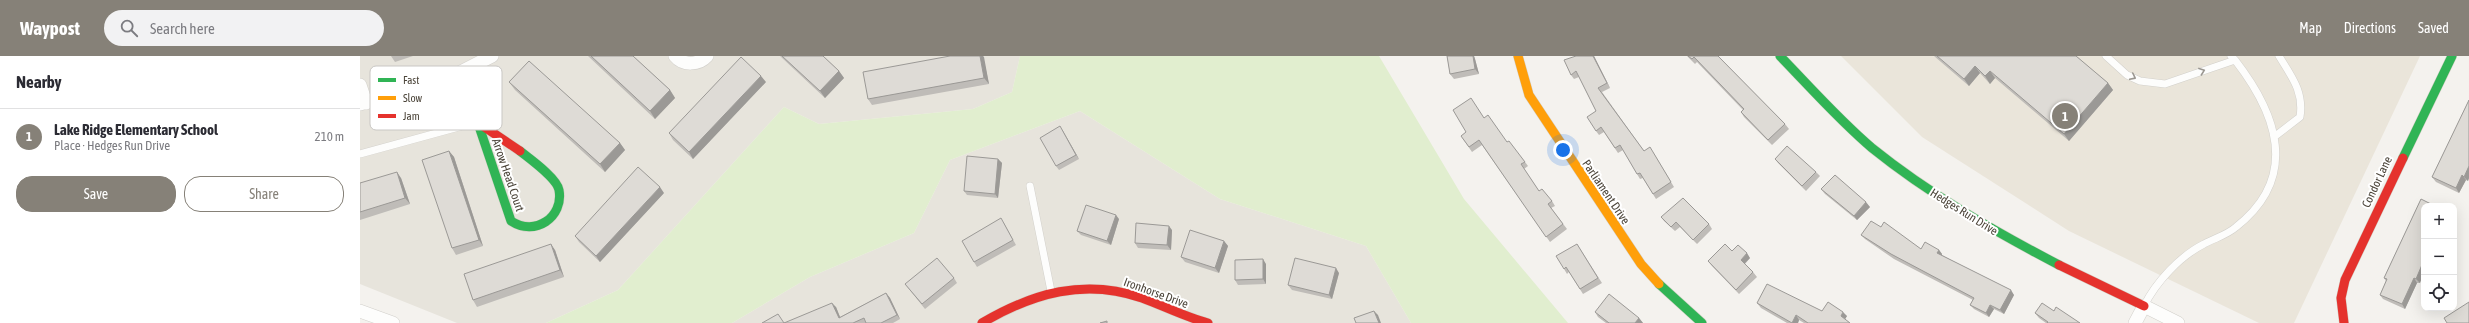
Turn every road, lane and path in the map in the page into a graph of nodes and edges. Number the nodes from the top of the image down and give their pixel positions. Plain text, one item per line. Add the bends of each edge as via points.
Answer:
1 (492, 56) edge
2 (675, 56) edge
3 (707, 56) edge
4 (1518, 56) edge
5 (1780, 56) edge
6 (2106, 56) edge
7 (2280, 56) edge
8 (2452, 56) edge
9 (2233, 58) edge
10 (474, 66) edge
11 (360, 85) edge
12 (363, 103) edge
13 (448, 130) edge
14 (480, 130) edge
15 (489, 130) edge
16 (2274, 137) junction
17 (360, 154) edge
18 (1030, 186) dead end
19 (1051, 291) junction
20 (2144, 306) junction
21 (360, 311) edge
22 (393, 323) edge
23 (982, 323) edge
24 (1208, 323) edge
25 (1702, 323) edge
26 (2135, 323) edge
27 (2178, 323) edge
28 (2344, 323) edge

1 - 10 street
2 - 3 street via 686,63 695,63
4 - 25 street, Parliament Drive via 1529,95 1640,264 1660,286
5 - 20 street, Hedges Run Drive via 1872,147 1920,183 1970,217 2022,247
6 -> 9 lane via 2127,75 2165,84
7 - 16 lane via 2297,86 2302,102 2300,117
8 - 28 street, Condor Lane via 2345,280 2341,298
9 - 16 lane via 2255,88
11 - 12 street
13 - 17 lane
14 - 15 street, Arrow Head Court via 511,220 517,227 525,230 541,226 556,209 559,199 554,180
16 - 20 lane via 2277,163 2274,174 2264,197 2251,214 2236,227 2187,255 2168,272
18 - 19 lane
19 - 23 street, Ironhorse Drive via 1034,295
19 - 24 street, Ironhorse Drive via 1093,288 1113,290
20 - 26 street
20 - 27 street, Hedges Run Drive
21 - 22 street

